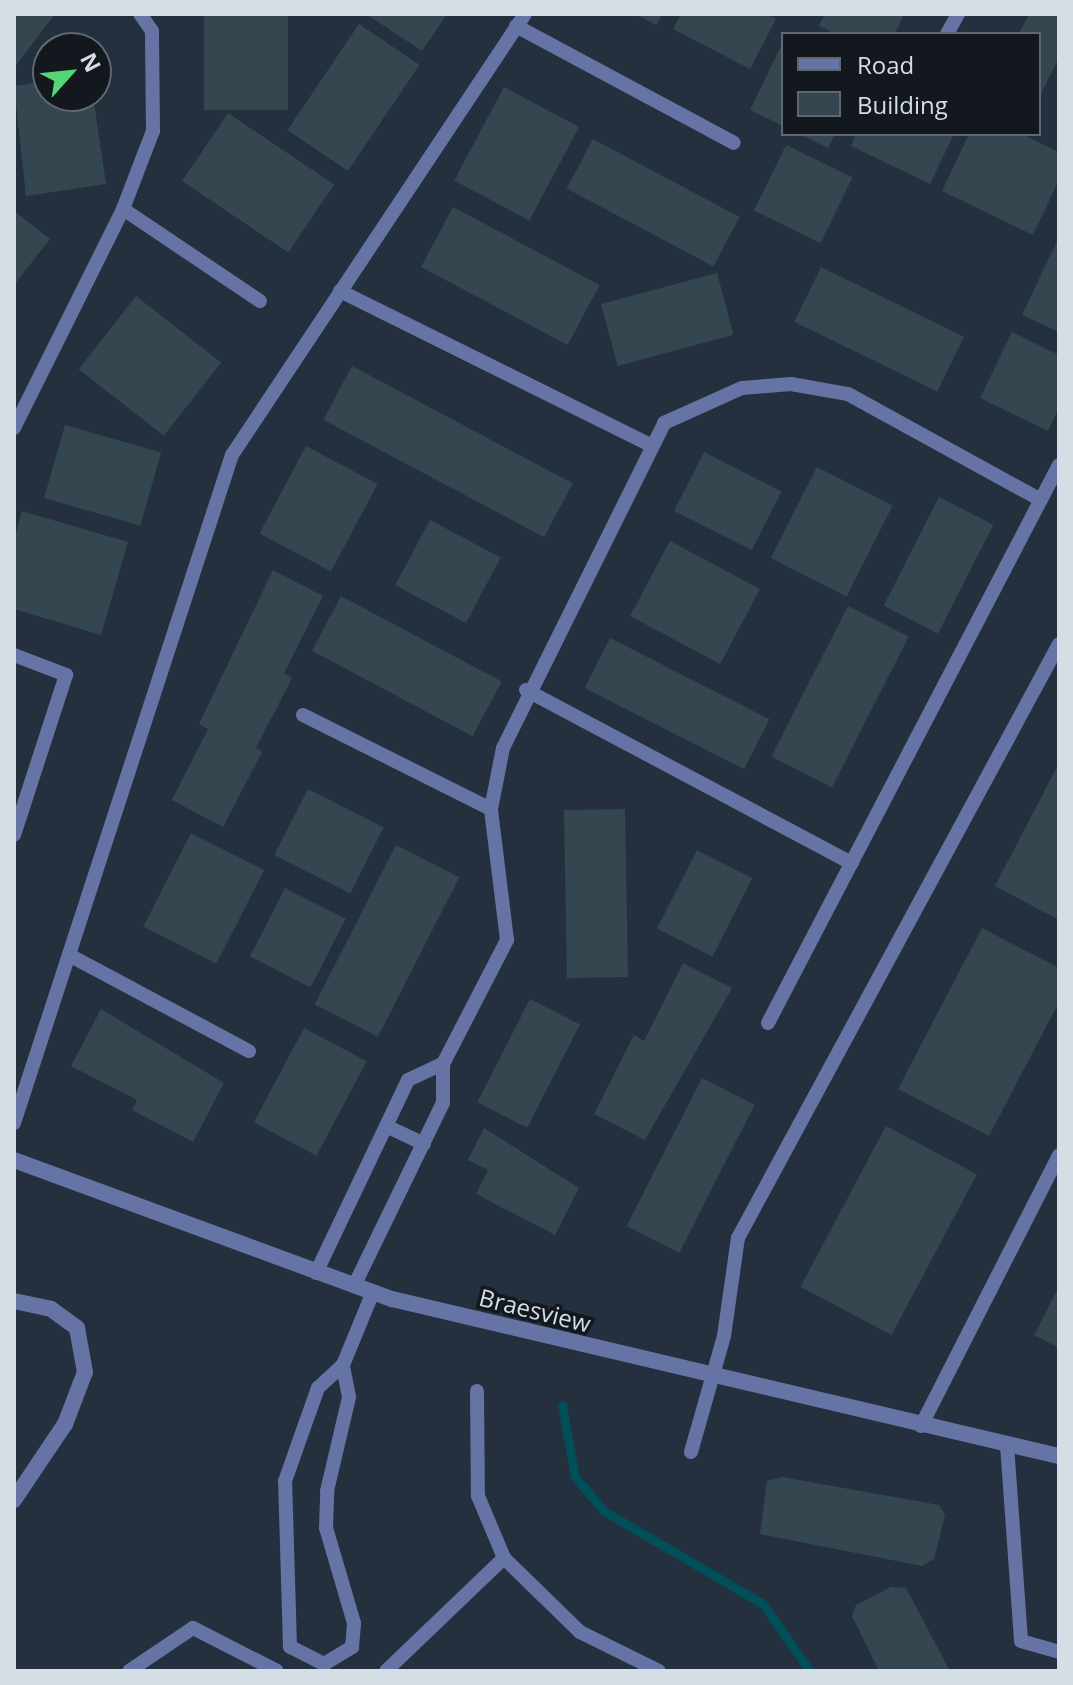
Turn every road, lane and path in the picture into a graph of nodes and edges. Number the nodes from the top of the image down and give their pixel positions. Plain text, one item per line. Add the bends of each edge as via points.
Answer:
1 (140, 14) edge
2 (156, 14) edge
3 (958, 14) edge
4 (520, 20) edge
5 (152, 31) junction
6 (948, 32) edge
7 (734, 143) dead end
8 (123, 209) junction
9 (340, 291) junction
10 (260, 301) dead end
11 (14, 428) edge
12 (650, 445) junction
13 (1059, 465) edge
14 (1041, 500) junction
15 (1059, 644) edge
16 (14, 655) edge
17 (1053, 667) edge
18 (526, 690) junction
19 (303, 715) dead end
20 (491, 809) junction
21 (14, 835) edge
22 (852, 863) junction
23 (69, 955) junction
24 (768, 1023) dead end
25 (249, 1051) dead end
26 (443, 1064) junction
27 (14, 1123) edge
28 (386, 1126) junction
29 (424, 1144) junction
30 (1059, 1155) edge
31 (14, 1160) edge
32 (316, 1273) junction
33 (354, 1286) junction
34 (373, 1292) junction
35 (14, 1301) edge
36 (343, 1365) junction
37 (708, 1379) junction
38 (477, 1391) dead end
39 (921, 1426) junction
40 (1007, 1445) junction
41 (691, 1452) dead end
42 (1059, 1456) edge
43 (14, 1500) edge
44 (504, 1558) junction
45 (1059, 1652) edge
46 (324, 1667) edge
47 (129, 1671) edge
48 (277, 1671) edge
49 (386, 1671) edge
50 (659, 1671) edge

1 - 5 lane
2 - 5 lane
3 - 6 lane
4 - 7 lane
4 - 9 lane
5 - 8 lane via 153,131
8 - 10 lane
8 - 11 lane
9 - 12 lane
9 - 23 lane via 232,455
12 - 14 lane via 664,423 742,388 791,384 848,394
12 - 18 lane
13 - 14 lane
14 - 22 lane
15 - 17 lane
16 - 21 lane via 66,675
17 - 37 lane via 738,1238 724,1336
18 - 20 lane via 503,748
18 - 22 lane
19 - 20 lane
20 - 26 lane via 507,940
22 - 24 lane
23 - 25 lane
23 - 27 lane
26 - 28 lane via 408,1080
26 - 29 lane via 443,1103
28 - 29 lane
28 - 32 lane
29 - 33 lane
30 - 39 lane
31 - 32 street, Braesview
32 - 33 street, Braesview
33 - 34 street, Braesview
34 - 36 lane
34 - 37 street, Braesview
35 - 43 street via 51,1309 77,1328 85,1372 77,1398
36 - 46 lane via 349,1397 327,1491 326,1528 354,1623 352,1647
36 - 46 lane via 318,1388 285,1481 290,1647
37 - 39 street, Braesview
37 - 41 lane
38 - 44 lane via 478,1496
39 - 40 street, Braesview
40 - 42 street, Braesview
40 - 45 lane via 1021,1641
44 - 49 lane
44 - 50 lane via 580,1632
47 - 48 lane via 193,1628

